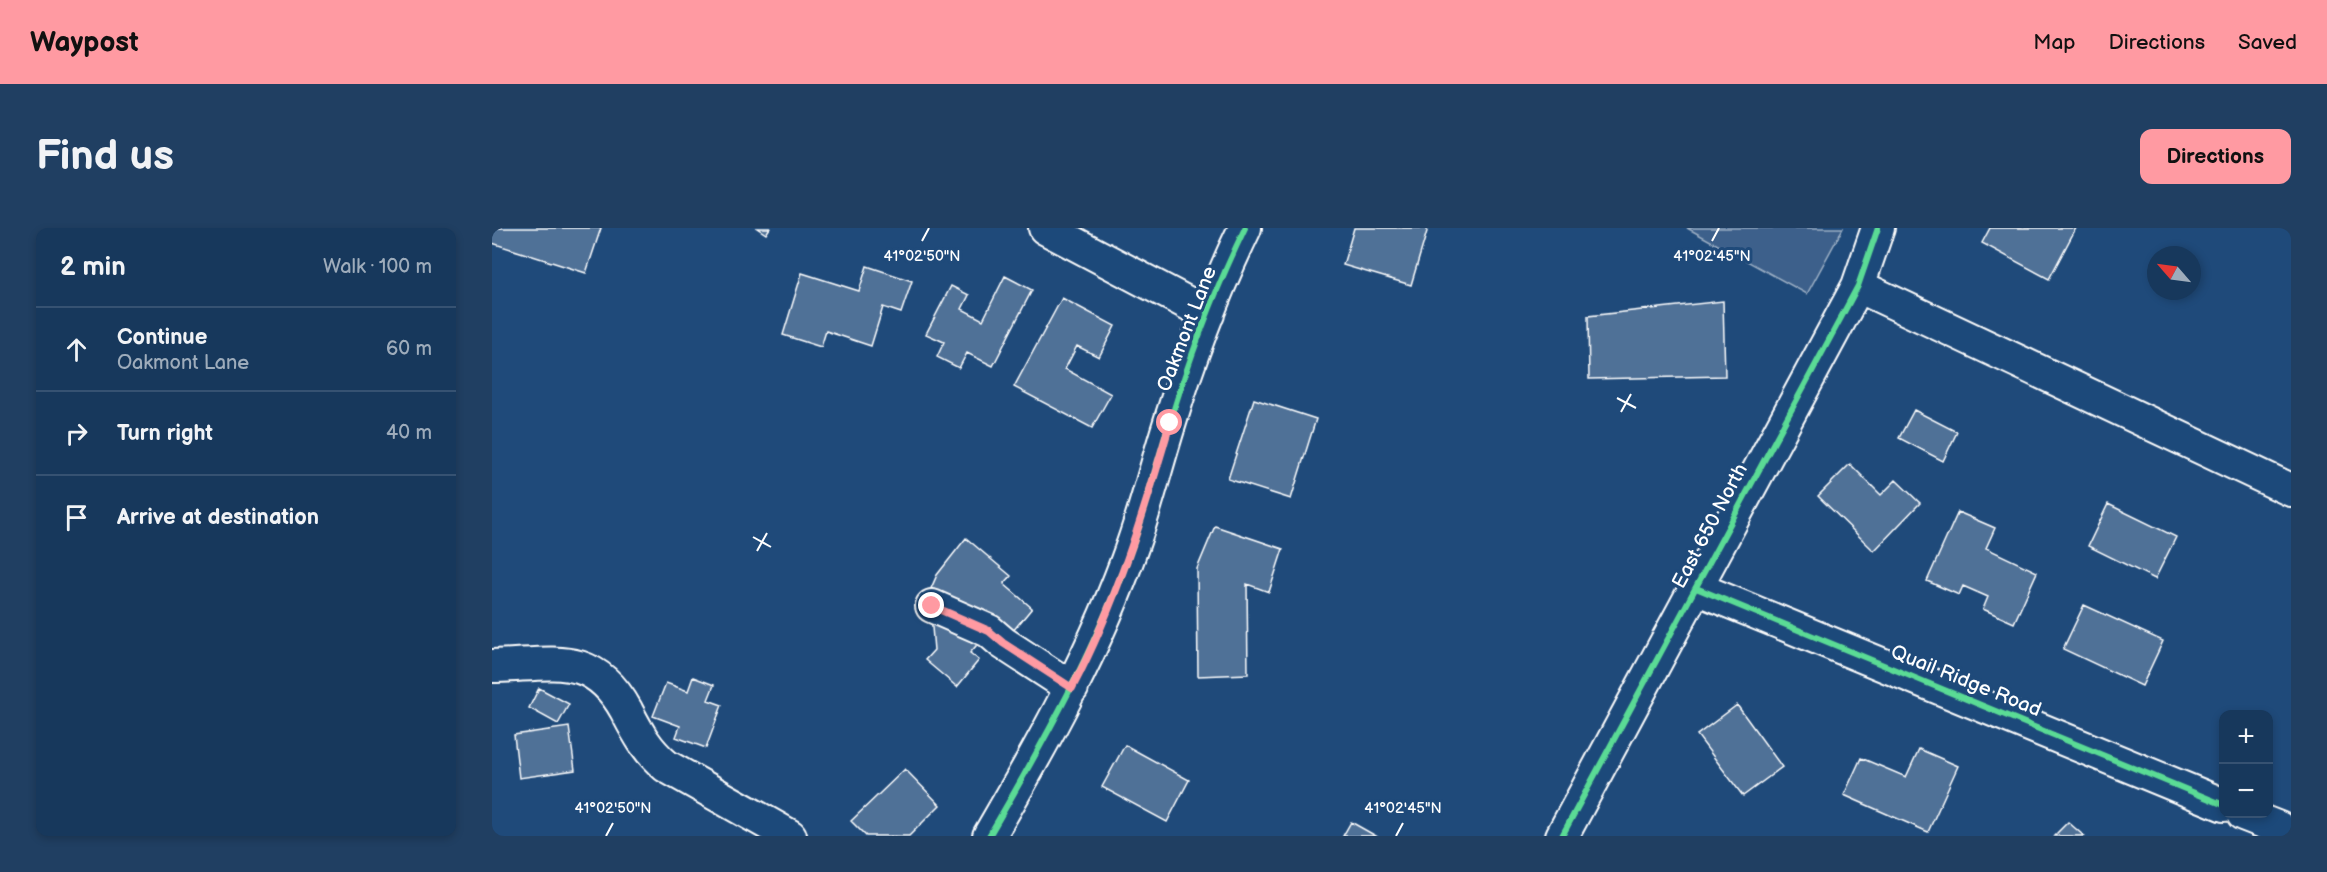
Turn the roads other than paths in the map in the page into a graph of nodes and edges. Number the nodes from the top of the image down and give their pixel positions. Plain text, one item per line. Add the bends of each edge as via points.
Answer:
1 (1045, 228) edge
2 (1245, 228) edge
3 (1878, 228) edge
4 (1858, 286) junction
5 (1208, 314) junction
6 (2291, 490) edge
7 (1696, 588) junction
8 (932, 606) dead end
9 (492, 666) edge
10 (1072, 688) junction
11 (2219, 803) edge
12 (2255, 818) edge
13 (2279, 828) dead end
14 (790, 836) edge
15 (989, 836) edge
16 (1563, 836) edge

1 - 5 street, Oakmont Lane
2 - 5 street, Oakmont Lane
3 - 4 street, East 650 North
4 - 6 street
4 - 7 street, East 650 North
5 - 10 street, Oakmont Lane via 1132,545
7 - 11 street, Quail Ridge Road
7 - 16 street, East 650 North
8 - 10 street via 989,631
9 - 14 street via 573,664 600,676 616,694 650,752 666,766
10 - 15 street, Oakmont Lane
12 - 13 street

